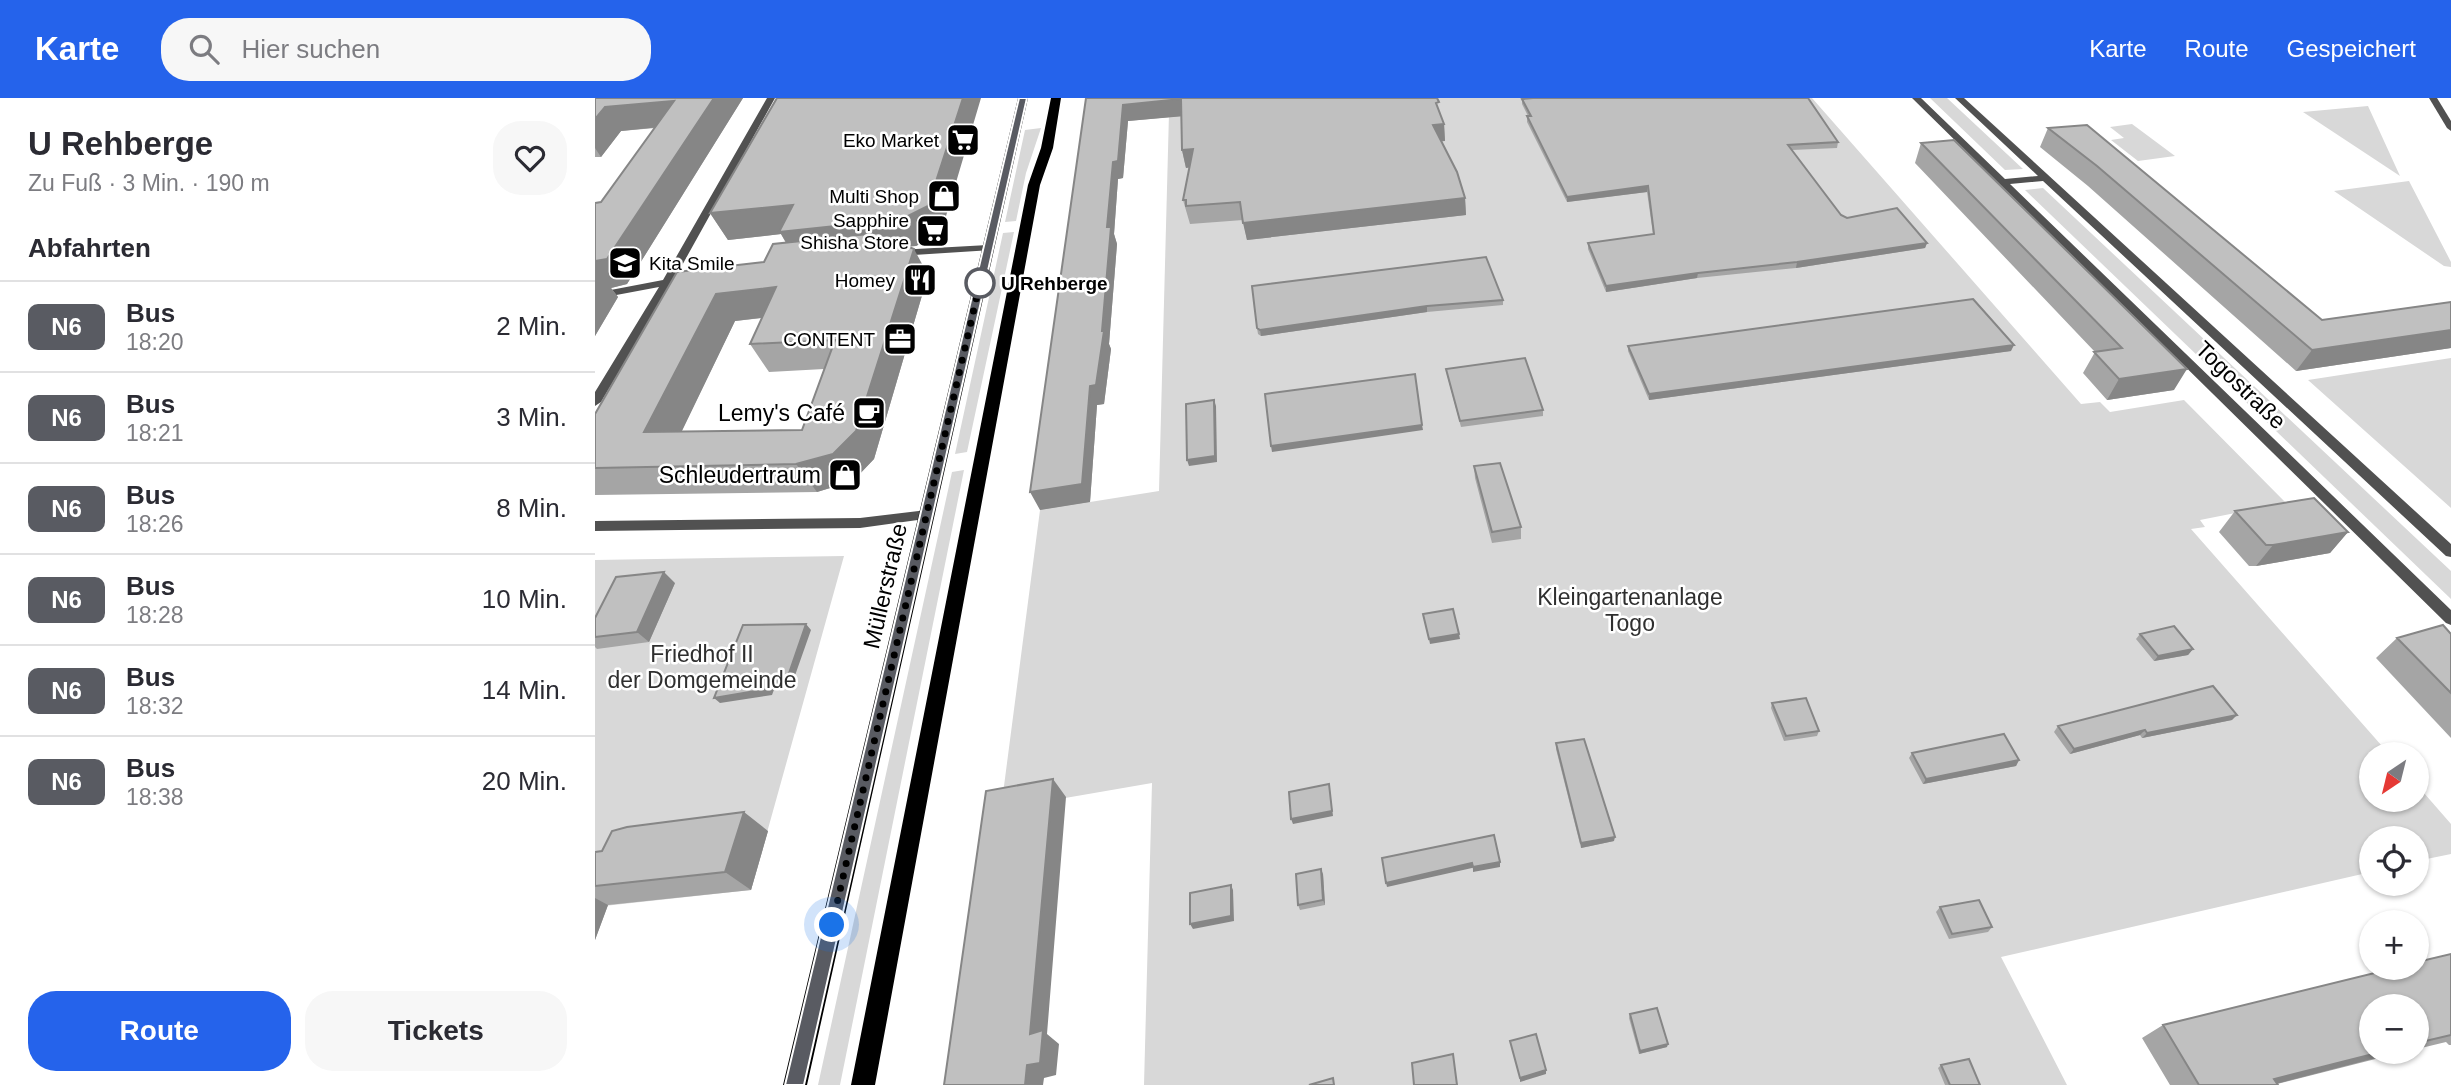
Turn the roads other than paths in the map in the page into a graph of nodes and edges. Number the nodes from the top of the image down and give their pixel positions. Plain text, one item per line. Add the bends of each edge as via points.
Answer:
1 (771, 98) edge
2 (1023, 98) edge
3 (1056, 98) edge
4 (1916, 98) edge
5 (1959, 98) edge
6 (2433, 98) edge
7 (2451, 128) edge
8 (2045, 178) junction
9 (2002, 182) junction
10 (988, 248) junction
11 (890, 254) edge
12 (699, 276) edge
13 (666, 284) junction
14 (595, 296) edge
15 (595, 402) edge
16 (927, 515) junction
17 (595, 526) edge
18 (2451, 552) edge
19 (2451, 619) edge
20 (795, 1085) edge
21 (863, 1085) edge

1 - 13 street
2 - 10 main road, Müllerstraße
3 - 21 main road via 1047,148 1034,185
4 - 9 street, Togostraße
5 - 8 street, Togostraße
6 - 7 street
8 - 9 street
8 - 18 street, Togostraße
9 - 19 street, Togostraße
10 - 11 street
10 - 16 main road, Müllerstraße
12 - 13 street
13 - 14 street
13 - 15 street
16 - 17 street via 860,523
16 - 20 main road, Müllerstraße

